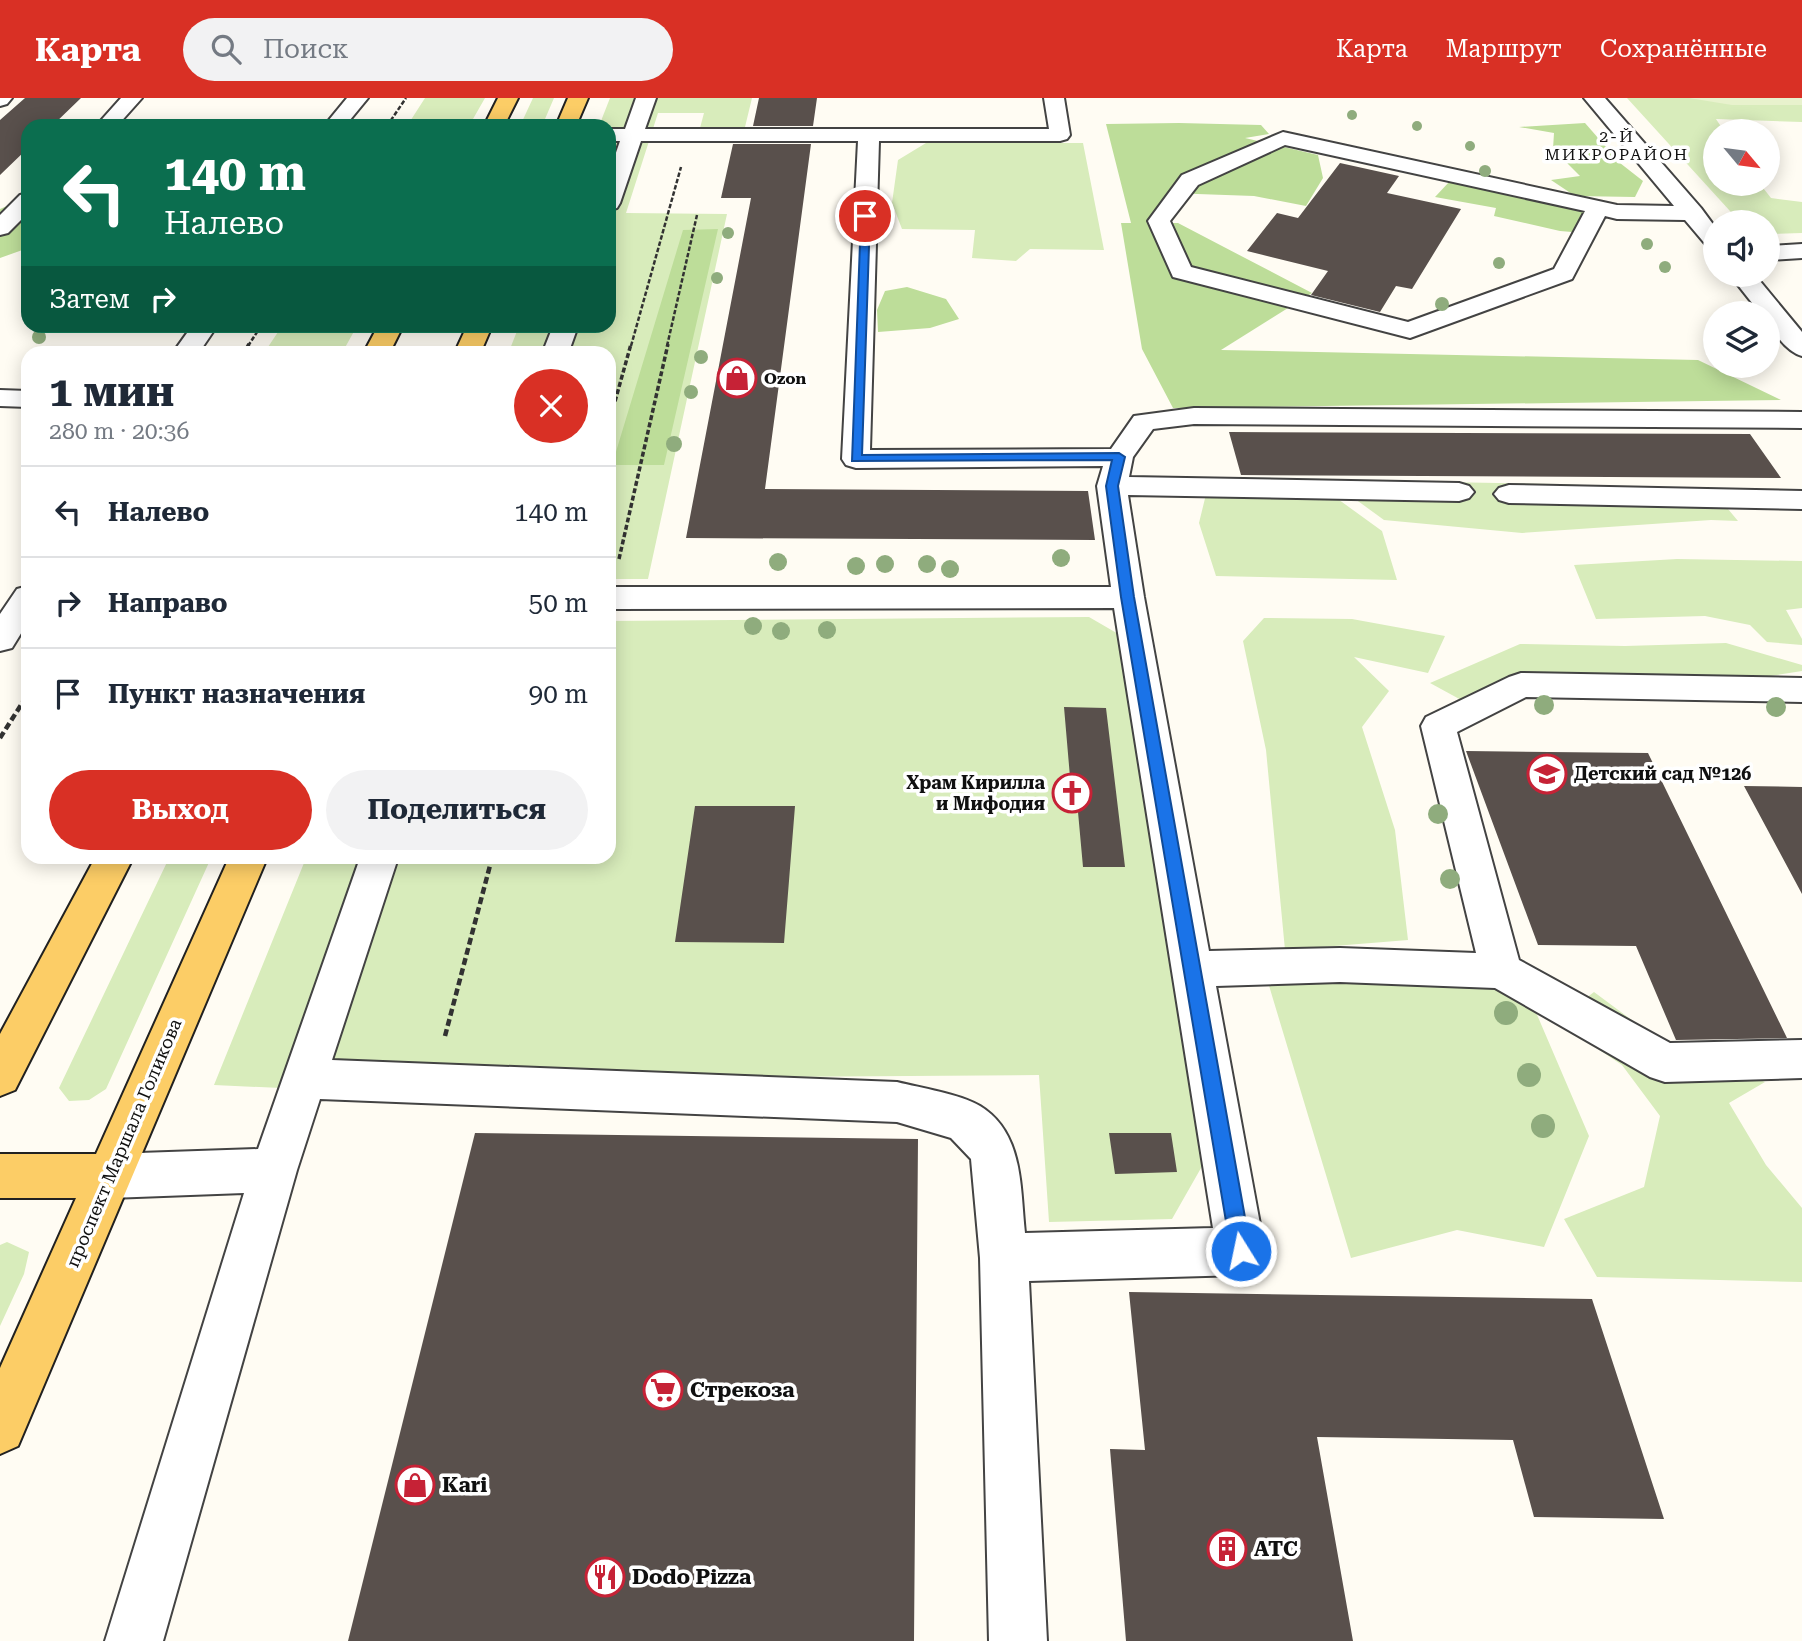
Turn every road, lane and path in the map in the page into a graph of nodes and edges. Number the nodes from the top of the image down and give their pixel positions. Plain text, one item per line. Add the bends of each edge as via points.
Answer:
1 (132, 98) edge
2 (358, 98) edge
3 (406, 98) edge
4 (508, 98) edge
5 (578, 98) edge
6 (646, 98) edge
7 (1054, 98) edge
8 (1594, 98) edge
9 (112, 119) edge
10 (340, 119) edge
11 (392, 119) edge
12 (498, 119) edge
13 (569, 119) edge
14 (616, 135) edge
15 (634, 135) junction
16 (690, 135) junction
17 (869, 135) junction
18 (616, 185) edge
19 (21, 207) edge
20 (1598, 208) junction
21 (1693, 213) junction
22 (697, 215) dead end
23 (1703, 226) edge
24 (0, 228) edge
25 (1802, 251) edge
26 (1780, 252) edge
27 (1751, 287) edge
28 (1763, 301) edge
29 (1802, 317) edge
30 (1780, 318) edge
31 (1780, 323) edge
32 (1802, 348) edge
33 (0, 398) edge
34 (616, 398) edge
35 (21, 399) edge
36 (1802, 420) edge
37 (1116, 471) junction
38 (1459, 492) dead end
39 (1509, 494) dead end
40 (1802, 500) edge
41 (616, 572) edge
42 (1128, 597) junction
43 (616, 598) edge
44 (21, 607) edge
45 (0, 640) edge
46 (21, 649) edge
47 (0, 653) edge
48 (1802, 690) edge
49 (21, 705) edge
50 (0, 738) edge
51 (111, 864) edge
52 (245, 864) edge
53 (377, 864) edge
54 (490, 864) edge
55 (1194, 969) junction
56 (1501, 971) junction
57 (442, 1047) dead end
58 (1802, 1059) edge
59 (0, 1076) edge
60 (305, 1079) junction
61 (274, 1170) junction
62 (0, 1176) edge
63 (110, 1176) junction
64 (1004, 1258) junction
65 (0, 1428) edge
66 (134, 1641) edge
67 (1018, 1641) edge

1 - 9 street
2 - 10 street
3 - 11 path
4 - 12 main road
5 - 13 main road
6 - 15 street
7 - 17 street via 1060,135
8 - 21 street
14 - 15 street
15 - 16 street
15 - 18 street
16 - 17 street
16 - 34 path
17 - 37 street via 856,458
19 - 24 street
20 - 20 street via 1283,138 1190,180 1159,221 1181,272 1410,330 1564,274
20 - 21 street
21 - 23 street
22 - 41 path
25 - 26 street
27 - 28 street
29 - 30 street
31 - 32 street
33 - 35 street
36 - 37 street via 1194,416 1144,422
37 - 38 street
37 - 42 street
39 - 40 street
42 - 43 street
42 - 55 street
44 - 45 street
46 - 47 street
48 - 56 street via 1521,685 1438,726
49 - 50 path
51 - 59 main road
52 - 63 main road, проспект Маршала Голикова
53 - 60 street
54 - 57 path
55 - 56 street via 1340,965
55 - 64 street via 1241,1251
56 - 58 street via 1665,1063
60 - 61 street
60 - 64 street via 897,1102 965,1121 993,1150
61 - 63 street
61 - 66 street
62 - 63 main road
63 - 65 main road, проспект Маршала Голикова
64 - 67 street

